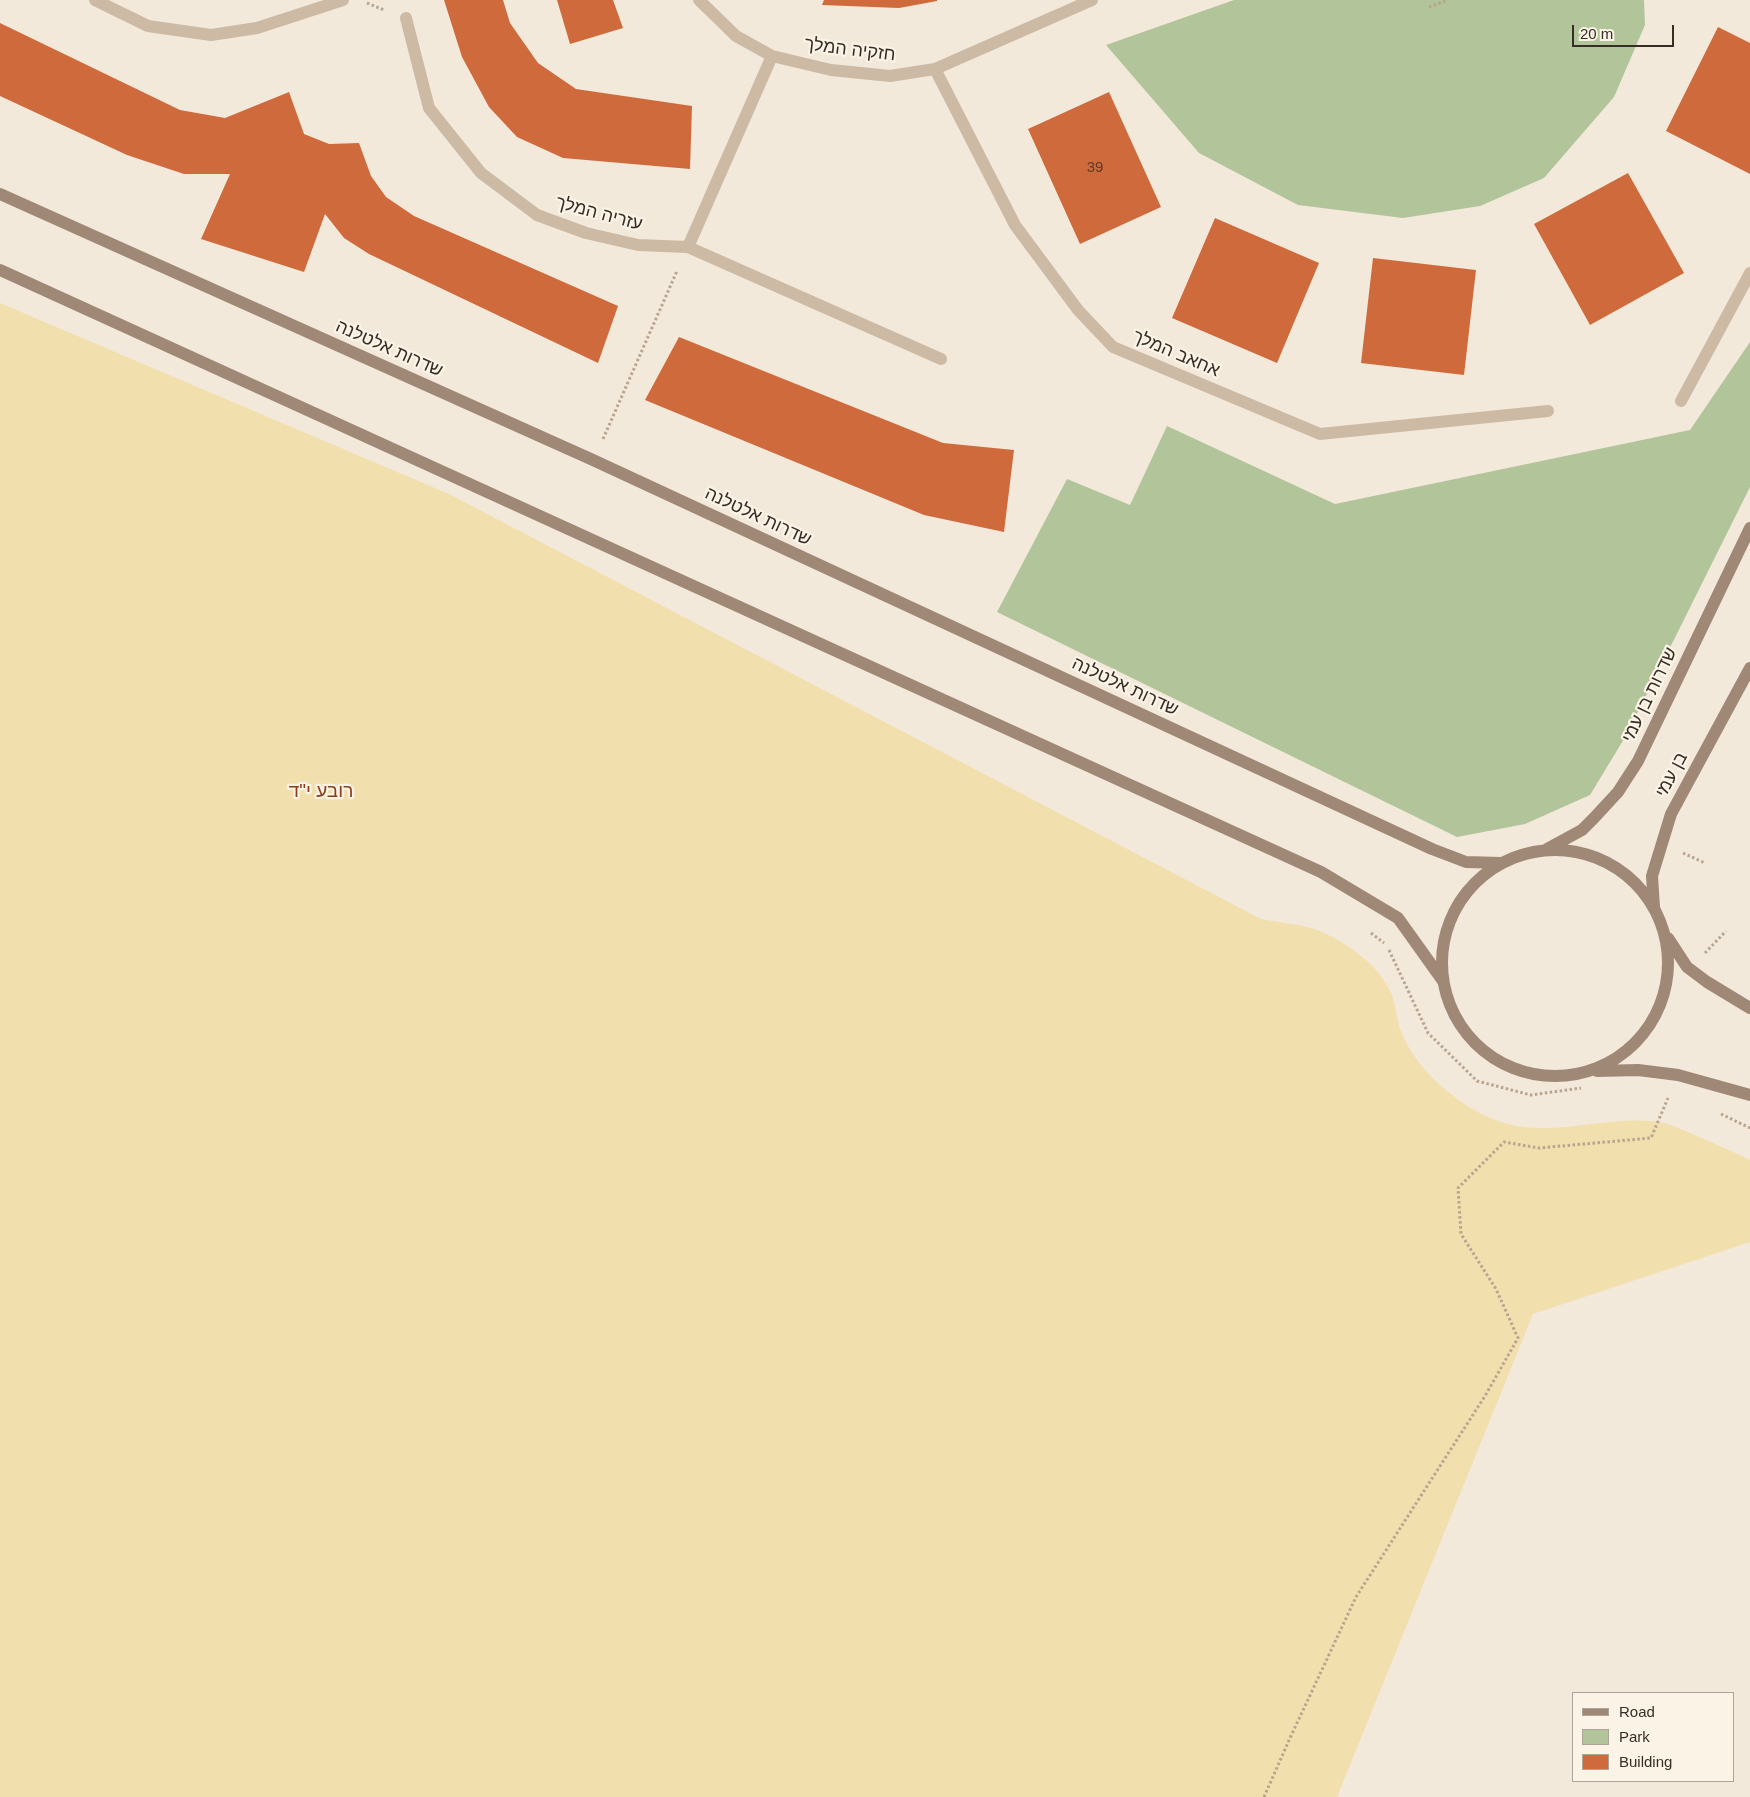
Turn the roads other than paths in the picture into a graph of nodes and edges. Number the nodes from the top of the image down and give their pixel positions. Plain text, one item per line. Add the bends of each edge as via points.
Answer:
1 (95, 0) edge
2 (342, 0) edge
3 (699, 0) edge
4 (1092, 0) edge
5 (406, 18) dead end
6 (772, 56) junction
7 (935, 68) junction
8 (0, 194) edge
9 (688, 247) junction
10 (0, 270) edge
11 (1750, 273) edge
12 (941, 359) dead end
13 (1681, 401) dead end
14 (1548, 411) dead end
15 (1750, 528) edge
16 (1750, 668) edge
17 (1547, 850) junction
18 (1501, 863) junction
19 (1654, 907) junction
20 (1664, 932) junction
21 (1443, 981) junction
22 (1750, 1008) edge
23 (1592, 1071) junction
24 (1750, 1095) edge

1 - 2 street via 148,26 211,35 258,28
3 - 6 street, חזקיה המלך via 736,36
4 - 7 street, חזקיה המלך
5 - 9 street, עזריה המלך via 429,108 481,173 537,215 586,233 638,245
6 - 7 street, חזקיה המלך via 831,70 890,76
6 - 9 street
7 - 14 street, אחאב המלך via 1015,225 1078,310 1113,347 1320,434
8 - 18 main road, שדרות אלטלנה via 593,460 1432,849 1466,862
9 - 12 street, עזריה המלך
10 - 21 main road via 1320,872 1398,918
11 - 13 street
15 - 17 main road, שדרות בן עמי via 1638,761 1618,792 1582,830
16 - 19 main road, בן עמי via 1671,814 1652,876
17 - 18 main road via 1523,854
17 - 19 main road via 1589,854 1608,863 1626,874
18 - 21 main road via 1466,893 1454,913 1442,958
19 - 20 main road
20 - 22 main road via 1687,967
20 - 23 main road via 1668,975 1656,1016 1629,1050
21 - 23 main road via 1459,1023 1489,1055 1507,1066 1549,1077
23 - 24 main road via 1638,1070 1678,1074

